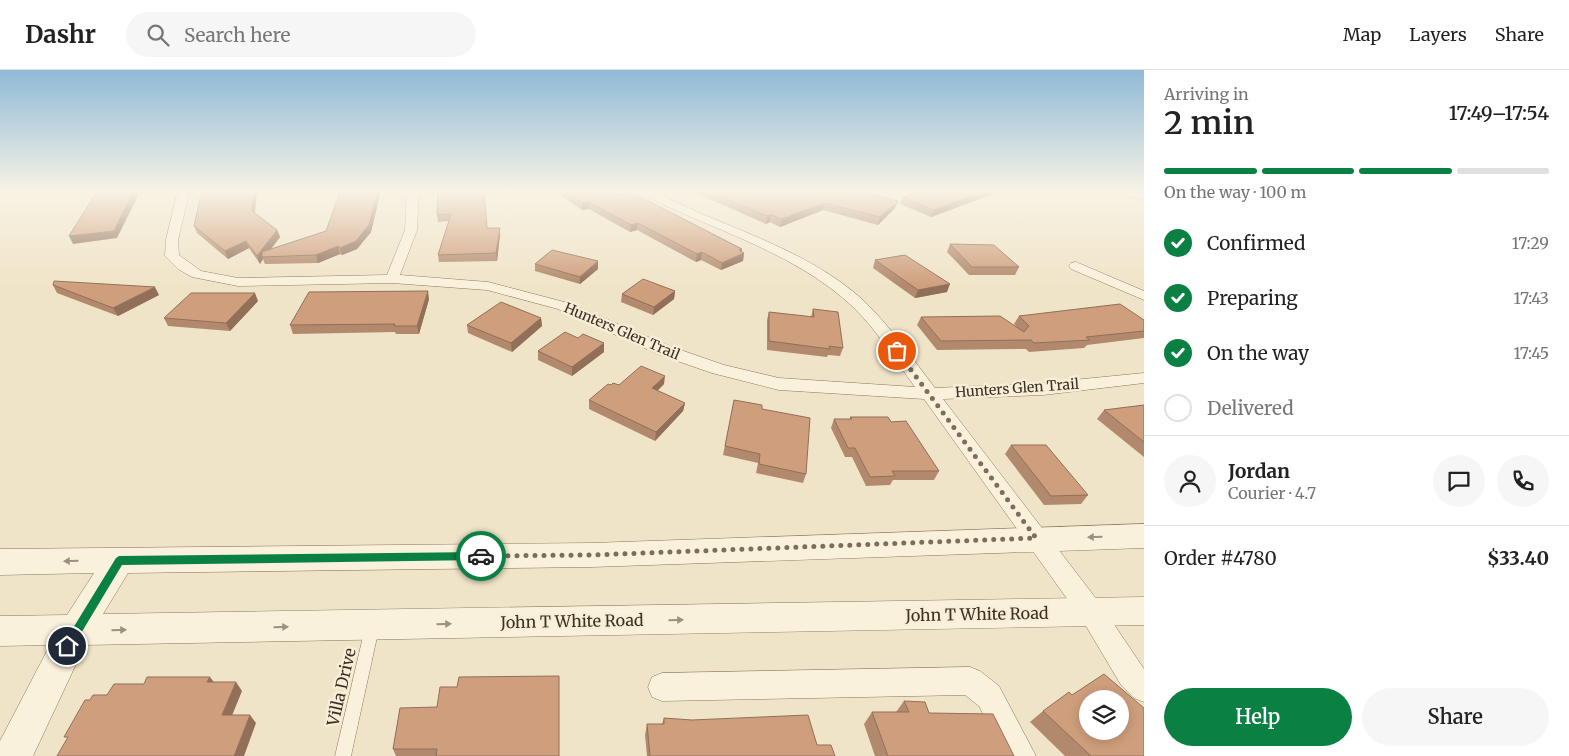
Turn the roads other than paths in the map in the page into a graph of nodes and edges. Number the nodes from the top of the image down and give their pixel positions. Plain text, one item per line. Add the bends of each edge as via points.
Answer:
1 (176, 222) edge
2 (411, 222) edge
3 (713, 222) edge
4 (1076, 266) dead end
5 (392, 279) junction
6 (1144, 296) edge
7 (1144, 378) edge
8 (929, 394) junction
9 (1144, 536) edge
10 (1036, 538) junction
11 (119, 561) junction
12 (0, 562) edge
13 (1144, 611) edge
14 (1092, 612) junction
15 (373, 625) junction
16 (0, 631) edge
17 (75, 631) junction
18 (662, 687) dead end
19 (1144, 688) edge
20 (12, 756) edge
21 (343, 756) edge
22 (1021, 756) edge

1 - 5 street, Hunters Glen Trail via 172,256 197,274 238,282
2 - 5 street
3 - 8 street via 790,257 830,280 857,301
4 - 6 street
5 - 8 street, Hunters Glen Trail via 488,286 516,292 563,306 666,351 718,369 779,384
7 - 8 street, Hunters Glen Trail via 1043,389
8 - 10 street
9 -> 10 street
10 - 11 street via 592,555
10 - 14 street
11 -> 12 street
11 - 17 street
13 - 14 street, John T White Road
15 -> 14 street, John T White Road
14 - 19 street via 1131,675
17 -> 15 street, John T White Road
15 - 21 lane, Villa Drive
16 - 17 street, John T White Road
17 - 20 street
18 - 22 street via 970,681 989,696

